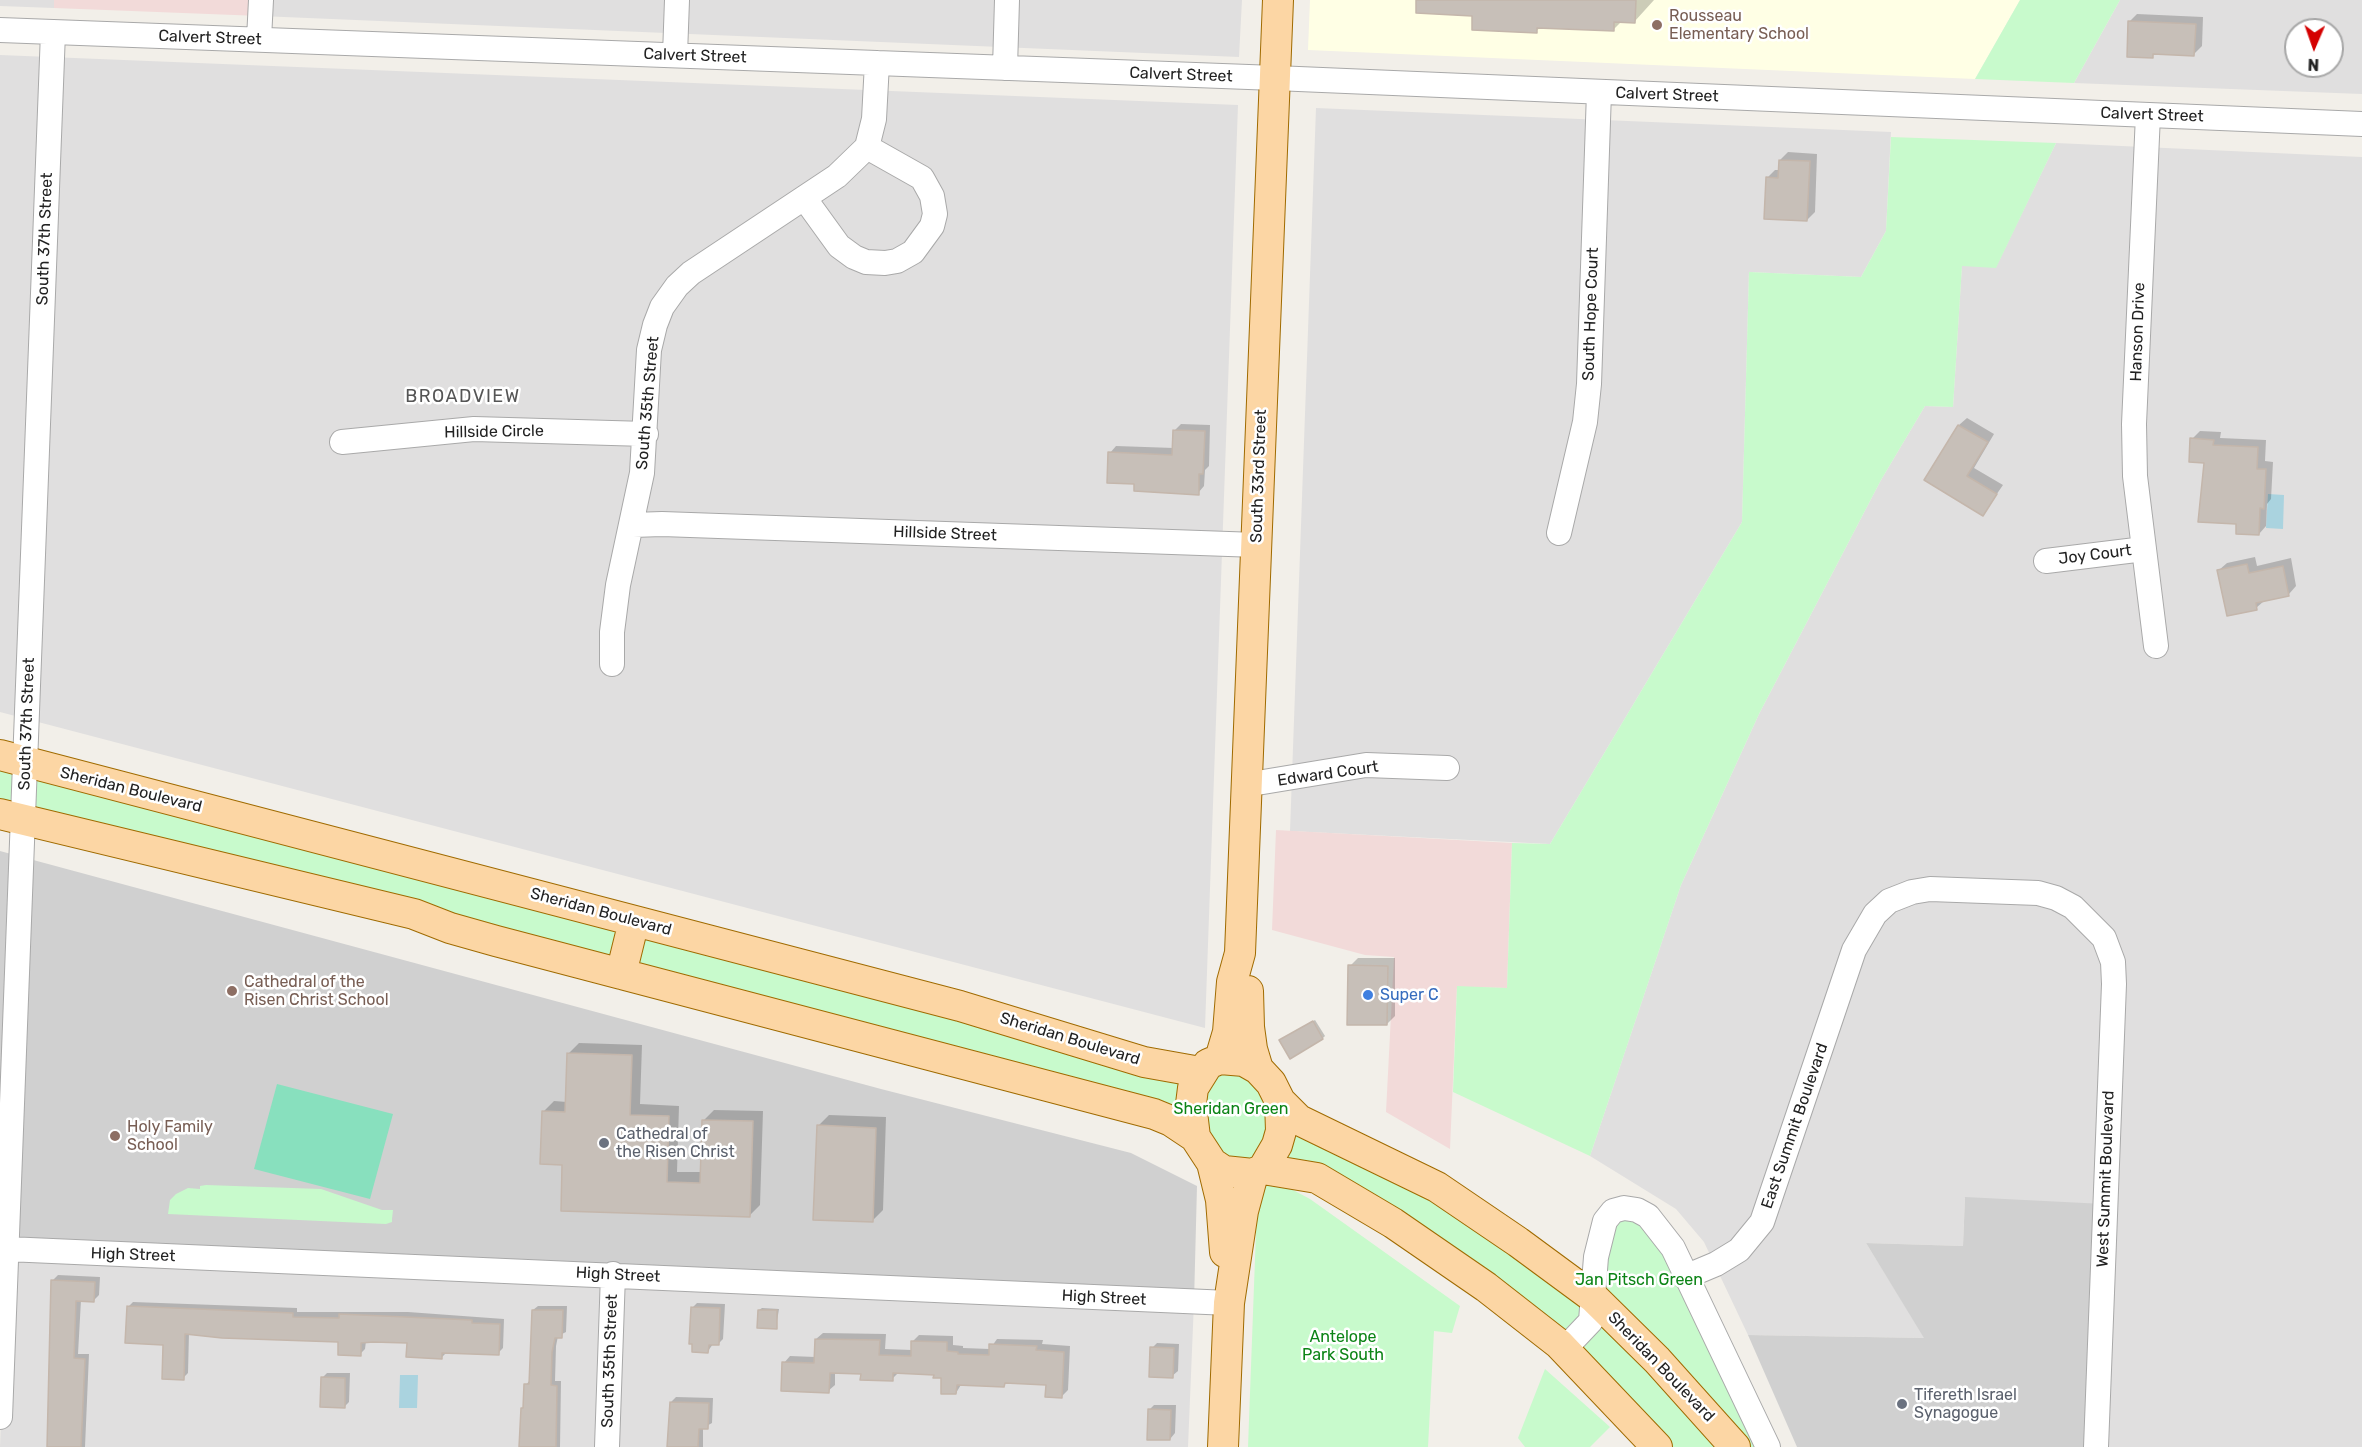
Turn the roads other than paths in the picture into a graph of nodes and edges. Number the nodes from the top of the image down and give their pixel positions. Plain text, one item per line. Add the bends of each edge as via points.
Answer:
1 (261, 0) edge
2 (677, 0) edge
3 (1007, 0) edge
4 (1278, 0) edge
5 (0, 30) edge
6 (53, 32) junction
7 (259, 39) junction
8 (675, 55) junction
9 (878, 63) junction
10 (1005, 68) junction
11 (1275, 78) junction
12 (1599, 92) junction
13 (2148, 115) junction
14 (2362, 124) edge
15 (867, 147) junction
16 (805, 199) junction
17 (646, 434) junction
18 (342, 442) dead end
19 (633, 525) junction
20 (1560, 533) dead end
21 (1257, 545) junction
22 (2144, 549) junction
23 (2046, 561) dead end
24 (2156, 646) dead end
25 (612, 664) dead end
26 (13, 759) edge
27 (1447, 768) dead end
28 (1245, 785) junction
29 (11, 817) edge
30 (1889, 901) joint
31 (634, 921) junction
32 (1240, 953) junction
33 (621, 974) junction
34 (1210, 1066) junction
35 (1258, 1070) junction
36 (1280, 1101) junction
37 (1195, 1137) junction
38 (1212, 1163) junction
39 (1258, 1171) junction
40 (7, 1249) junction
41 (614, 1274) junction
42 (1685, 1277) junction
43 (1594, 1298) junction
44 (1229, 1303) junction
45 (1551, 1336) junction
46 (0, 1417) edge
47 (607, 1447) edge
48 (1223, 1447) edge
49 (1657, 1447) edge
50 (1736, 1447) edge
51 (1768, 1447) edge
52 (2096, 1447) edge

1 - 7 street
2 - 8 street
3 - 10 street
4 - 11 main road, South 33rd Street
5 - 6 street, Calvert Street
6 - 7 street, Calvert Street
6 - 26 street, South 37th Street
7 - 8 street, Calvert Street
8 - 9 street, Calvert Street
9 - 10 street, Calvert Street
9 - 15 street via 874,119
10 - 11 street, Calvert Street
11 - 12 street, Calvert Street
11 - 21 main road, South 33rd Street
12 - 13 street, Calvert Street
12 - 20 street, South Hope Court via 1589,384 1585,422
13 - 14 street, Calvert Street
13 - 22 street, Hanson Drive via 2134,424 2135,476
15 - 16 street, South 35th Street via 854,162
15 - 16 street via 922,178 932,196 932,226 914,252 885,263 854,257 839,246
16 - 17 street, South 35th Street via 691,273 662,307 649,351
17 - 18 street, Hillside Circle via 474,429
17 - 19 street, South 35th Street
19 - 21 street, Hillside Street
19 - 25 street, South 35th Street via 618,585
21 - 28 main road, South 33rd Street
22 - 23 street, Joy Court
22 - 24 street, Hanson Drive
26 - 29 street, South 37th Street
26 - 31 main road, Sheridan Boulevard
27 - 28 street, Edward Court via 1366,765
28 - 32 main road, South 33rd Street
29 - 33 main road via 414,914 450,928
29 - 40 street, South 37th Street
30 - 42 street, East Summit Boulevard via 1865,929 1854,950 1762,1222 1739,1250
30 - 52 street, West Summit Boulevard via 1930,889 2038,894 2073,907 2104,938 2113,962 2114,984
31 - 33 main road
31 - 34 main road, Sheridan Boulevard via 960,1006 1155,1065
32 - 34 main road, South 33rd Street via 1232,982 1228,1032
32 - 35 main road, South 33rd Street via 1248,985 1251,1049
33 - 37 main road via 1154,1114
34 - 35 main road via 1244,1061
34 - 37 main road via 1193,1088
35 - 36 main road via 1271,1083
36 - 39 main road via 1281,1131 1277,1145
36 - 43 main road, Sheridan Boulevard via 1299,1120 1437,1187
37 - 38 main road
38 - 39 main road via 1224,1171
38 - 44 main road via 1221,1200
39 - 44 main road via 1243,1211
39 - 45 main road via 1317,1178 1435,1251
40 - 41 street, High Street
40 - 46 street, South 37th Street
41 - 44 street, High Street
41 - 47 street, South 35th Street
42 - 43 street via 1661,1230 1642,1213 1624,1208 1613,1211 1605,1221 1596,1257
42 - 51 street
43 - 45 street via 1591,1321 1582,1334 1572,1341
43 - 50 main road, Sheridan Boulevard
44 - 48 main road
45 - 49 main road

